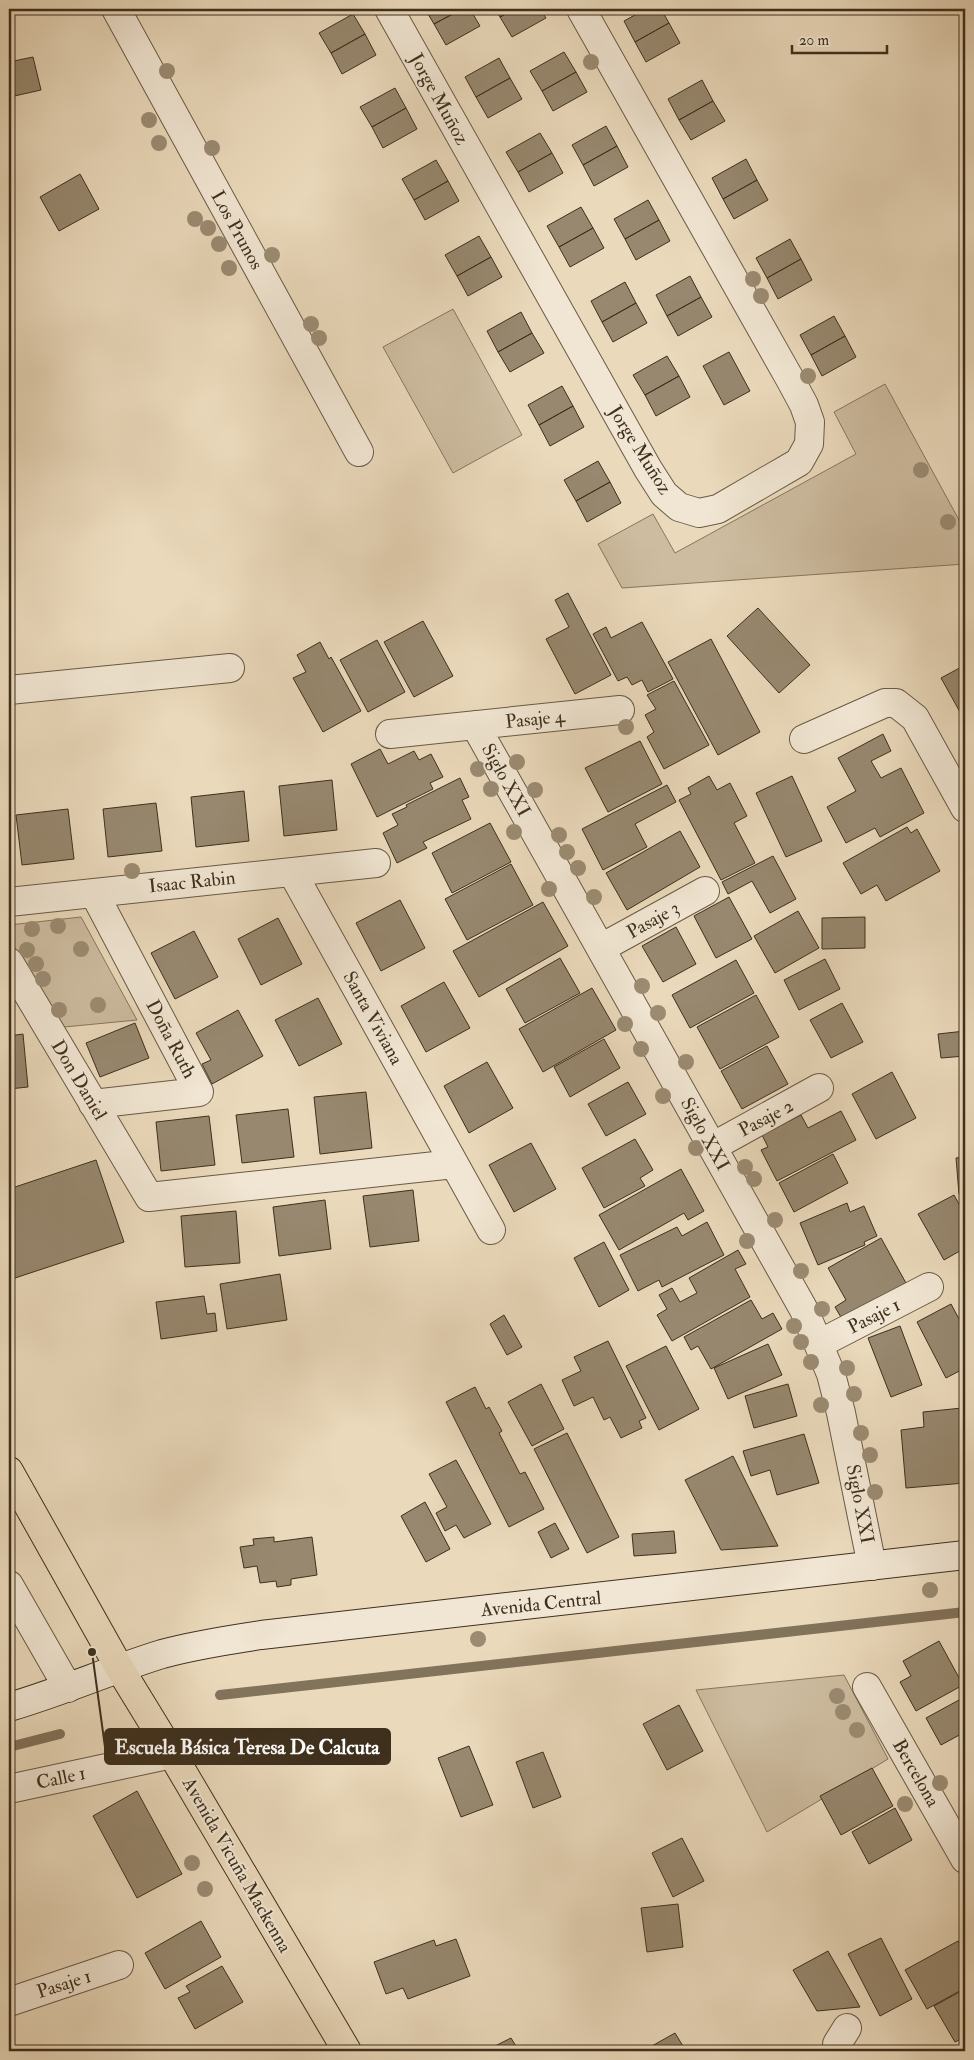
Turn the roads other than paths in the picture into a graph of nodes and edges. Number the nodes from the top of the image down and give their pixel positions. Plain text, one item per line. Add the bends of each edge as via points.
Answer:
1 (116, 9) edge
2 (389, 9) edge
3 (580, 9) edge
4 (359, 452) dead end
5 (230, 668) dead end
6 (9, 690) edge
7 (620, 710) dead end
8 (475, 725) junction
9 (390, 734) dead end
10 (804, 740) dead end
11 (965, 808) edge
12 (376, 863) dead end
13 (292, 872) junction
14 (705, 891) dead end
15 (94, 893) junction
16 (9, 902) edge
17 (600, 948) junction
18 (9, 962) edge
19 (819, 1088) dead end
20 (93, 1104) junction
21 (712, 1147) junction
22 (454, 1164) junction
23 (491, 1230) dead end
24 (929, 1287) dead end
25 (819, 1344) junction
26 (9, 1471) edge
27 (965, 1555) edge
28 (872, 1566) junction
29 (9, 1585) edge
30 (120, 1669) junction
31 (867, 1687) dead end
32 (68, 1688) junction
33 (9, 1706) edge
34 (172, 1754) junction
35 (9, 1789) edge
36 (965, 1859) edge
37 (120, 1965) dead end
38 (9, 2002) edge
39 (347, 2051) edge

1 - 4 street, Los Prunos
2 - 3 street, Jorge Muñoz via 664,494 679,507 699,513 718,509 799,462 809,444 810,422 790,379
5 - 6 street
7 - 8 street, Pasaje 4
8 - 9 street, Pasaje 4
8 - 17 street, Siglo XXI
10 - 11 street via 885,703 896,703 915,718
12 - 13 street, Isaac Rabin
13 - 15 street, Isaac Rabin
13 - 22 street, Santa Viviana
14 - 17 street, Pasaje 3
15 - 16 street, Isaac Rabin
15 - 20 street, Doña Ruth via 199,1092
17 - 21 street, Siglo XXI
18 - 20 street, Don Daniel
19 - 21 street, Pasaje 2
20 - 22 street, Don Daniel via 149,1197
21 - 25 street, Siglo XXI via 804,1310
22 - 23 street, Santa Viviana
24 - 25 street, Pasaje 1
25 - 28 street, Siglo XXI via 841,1413
26 - 30 main road, Avenida Vicuña Mackenna
27 - 28 street, Avenida Central
28 - 30 street, Avenida Central via 261,1635 212,1642
29 - 32 street
30 - 32 street, Avenida Central
30 - 34 main road, Avenida Vicuña Mackenna
31 - 36 street, Bercelona
32 - 33 street, Avenida Central
34 - 35 street, Calle 1
34 - 39 main road, Avenida Vicuña Mackenna
37 - 38 street, Pasaje 1

